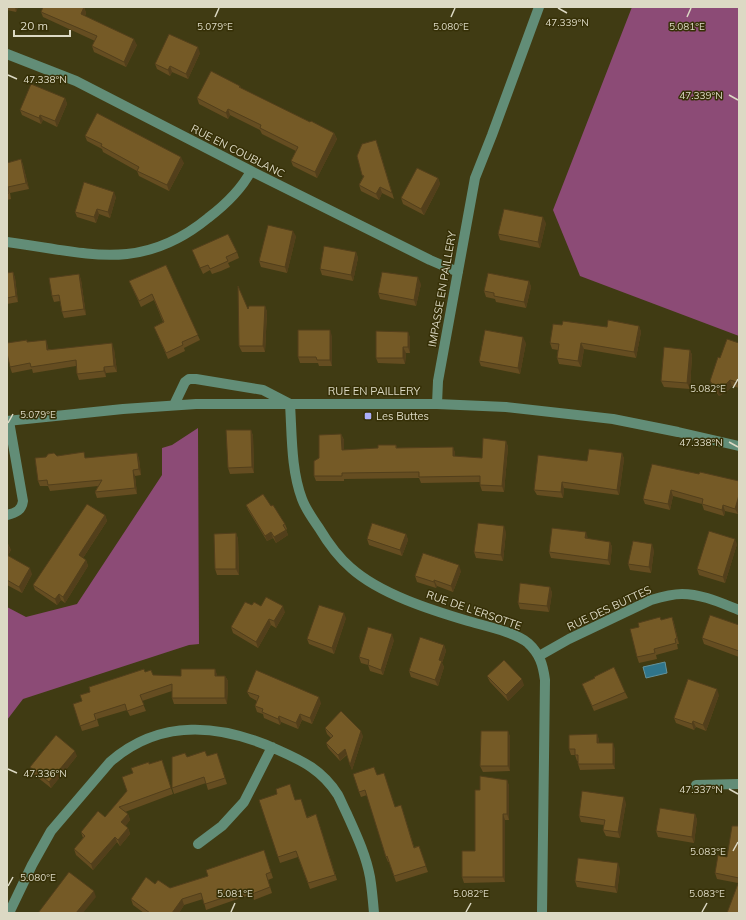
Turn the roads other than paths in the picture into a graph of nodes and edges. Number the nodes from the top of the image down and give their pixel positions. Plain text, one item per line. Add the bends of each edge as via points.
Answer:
1 (539, 7) edge
2 (7, 54) edge
3 (251, 171) junction
4 (7, 242) edge
5 (458, 272) junction
6 (290, 404) junction
7 (437, 404) junction
8 (174, 405) junction
9 (8, 421) edge
10 (739, 446) edge
11 (7, 515) edge
12 (739, 610) edge
13 (539, 656) junction
14 (272, 747) junction
15 (739, 784) edge
16 (696, 785) dead end
17 (198, 844) dead end
18 (9, 913) edge
19 (374, 913) edge
20 (542, 913) edge

1 - 5 street, IMPASSE EN PAILLERY via 475,178
2 - 3 street, RUE EN COUBLANC via 76,81
3 - 4 street via 230,199 200,225 165,245 145,251 121,255 96,255
3 - 5 street, RUE EN COUBLANC
5 - 7 street, IMPASSE EN PAILLERY via 438,381
6 - 7 street, RUE EN PAILLERY
6 - 8 street, RUE EN PAILLERY
6 - 8 street via 263,390 196,379 185,382
6 - 13 street, RUE DE L'ERSOTTE via 294,465 302,500 328,542 350,568 393,594 507,633 526,642
7 - 10 street, RUE EN PAILLERY via 506,407 613,419
8 - 9 street, RUE EN PAILLERY
9 - 11 street via 23,507
12 - 13 street, RUE DES BUTTES via 695,596 666,596 651,600
13 - 20 street, RUE DE L'ERSOTTE via 544,669 545,687
14 - 17 street via 244,802 222,826
14 - 18 street via 225,732 194,730 168,732 135,743 110,762 51,831
14 - 19 street via 304,762 322,776 338,795 356,833 370,876
15 - 16 street

